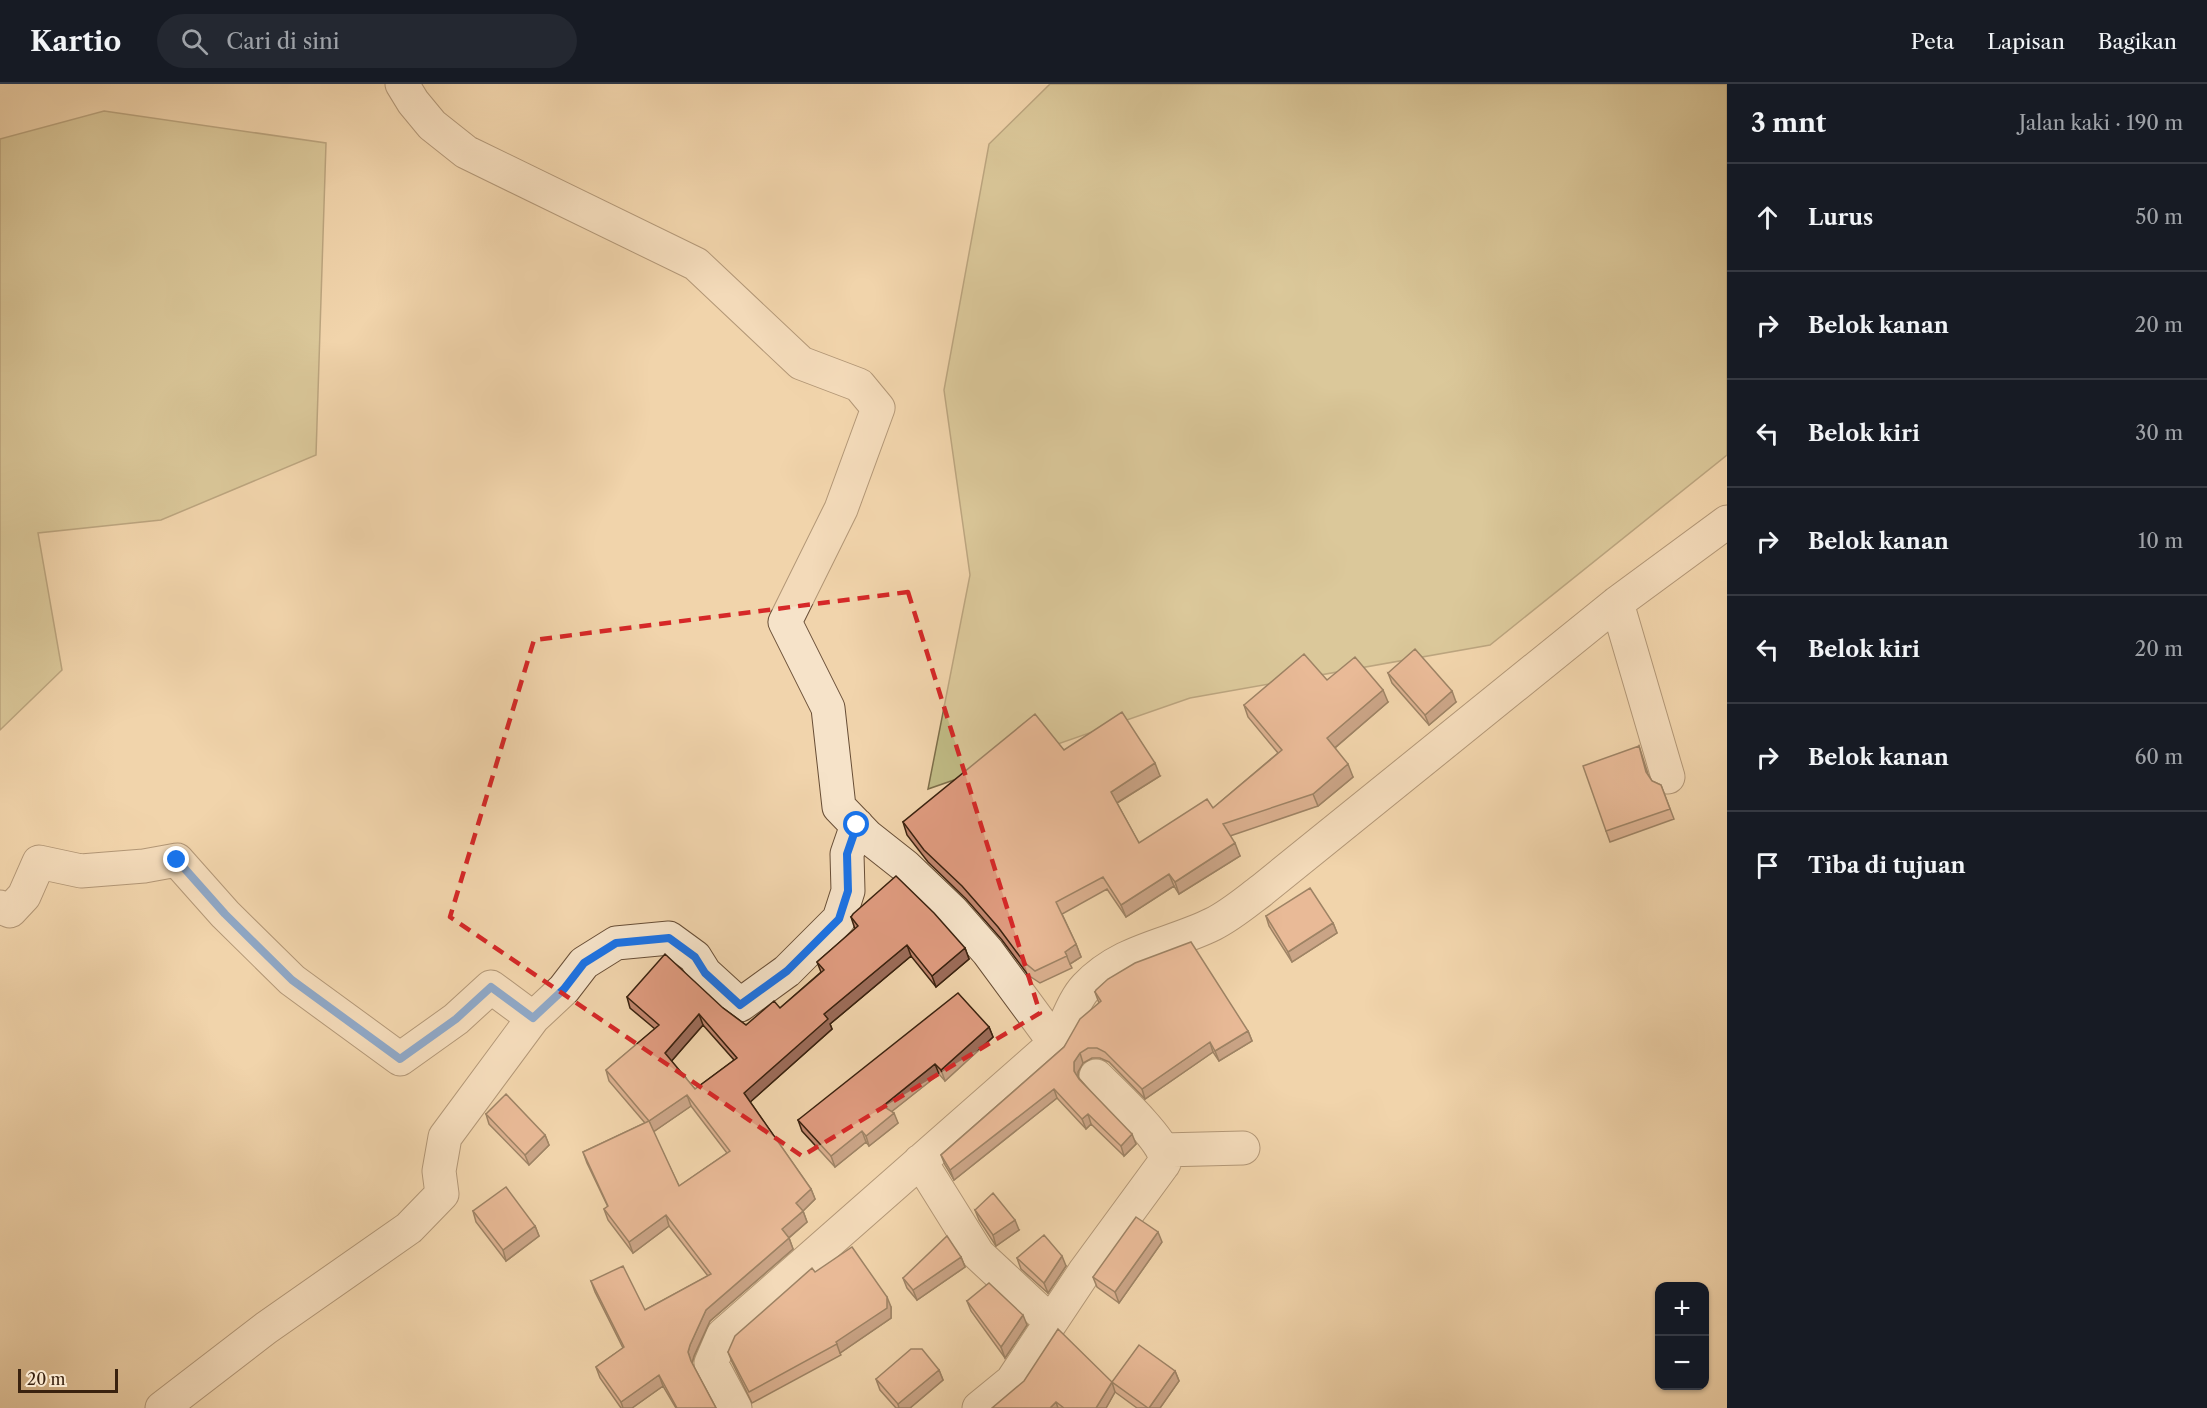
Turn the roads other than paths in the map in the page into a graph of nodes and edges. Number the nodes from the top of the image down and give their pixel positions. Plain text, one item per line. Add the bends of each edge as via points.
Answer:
1 (402, 84) edge
2 (1727, 522) edge
3 (1617, 603) junction
4 (1668, 777) dead end
5 (857, 825) junction
6 (0, 907) edge
7 (533, 1018) junction
8 (1055, 1043) junction
9 (1096, 1076) dead end
10 (1243, 1148) dead end
11 (1163, 1150) junction
12 (920, 1161) junction
13 (1051, 1322) junction
14 (162, 1408) edge
15 (735, 1408) edge
16 (979, 1408) edge

1 - 5 street via 432,125 466,152 696,264 801,363 858,385 878,408 841,509 785,622 828,708 839,807
2 - 3 street
3 - 4 street
3 - 8 street via 1228,916 1130,955 1101,975 1077,999
5 - 7 street via 847,854 848,891 839,919 787,971 740,1005 705,973 695,957 669,938 642,939 616,943 584,963 564,989
5 - 8 street via 952,911 988,952
6 - 7 street via 10,911 24,896 39,862 81,871 177,860 292,980 400,1059 456,1019 491,987
7 - 14 street via 446,1137 439,1171 442,1194 409,1228 266,1328
8 - 12 street
9 - 11 street
10 - 11 street
11 - 13 street via 1162,1167
12 - 13 street via 978,1254
12 - 15 street via 723,1335 711,1363
13 - 16 street via 1012,1381

